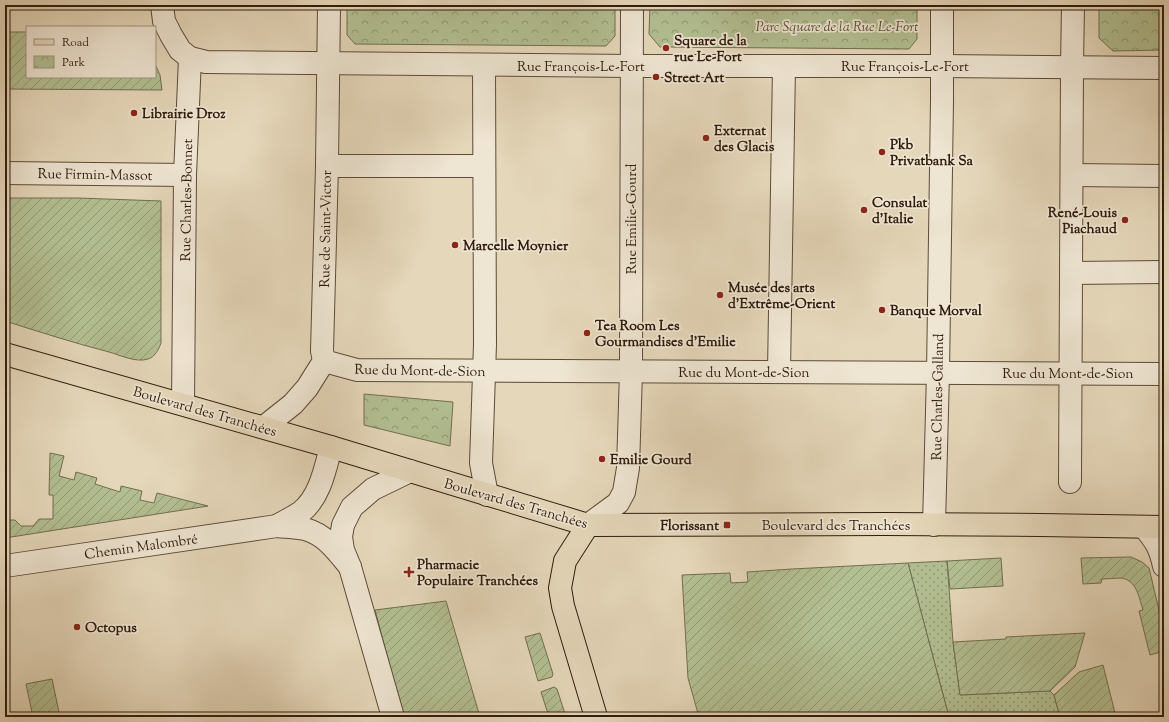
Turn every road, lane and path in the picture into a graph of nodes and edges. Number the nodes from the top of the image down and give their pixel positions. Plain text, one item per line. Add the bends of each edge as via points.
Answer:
1 (162, 5) edge
2 (329, 5) edge
3 (632, 5) edge
4 (942, 5) edge
5 (1073, 5) edge
6 (190, 58) junction
7 (328, 63) junction
8 (484, 65) junction
9 (631, 66) junction
10 (784, 66) junction
11 (942, 66) junction
12 (1072, 68) junction
13 (1164, 68) edge
14 (327, 166) junction
15 (484, 166) junction
16 (5, 173) edge
17 (185, 175) junction
18 (1072, 175) junction
19 (1164, 176) edge
20 (1164, 272) edge
21 (1071, 273) junction
22 (5, 354) edge
23 (324, 362) junction
24 (484, 372) junction
25 (631, 372) junction
26 (779, 372) junction
27 (938, 373) junction
28 (1070, 373) junction
29 (1164, 374) edge
30 (183, 404) junction
31 (264, 427) junction
32 (331, 447) junction
33 (410, 471) junction
34 (1070, 482) dead end
35 (486, 495) junction
36 (934, 525) junction
37 (276, 526) junction
38 (588, 526) junction
39 (1154, 527) edge
40 (5, 566) edge
41 (1164, 566) edge
42 (350, 567) junction
43 (393, 717) edge
44 (596, 717) edge

1 - 6 street via 164,21 171,35 180,50
2 - 7 street, Rue de Saint-Victor
3 - 9 street, Rue Emilie-Gourd
4 - 11 street, Rue Charles-Galland
5 - 12 street
6 - 7 street, Rue François-Le-Fort via 206,62
6 - 17 street, Rue Charles-Bonnet
7 - 8 street, Rue François-Le-Fort
7 - 14 street, Rue de Saint-Victor
8 - 9 street, Rue François-Le-Fort
8 - 15 street
9 - 10 street, Rue François-Le-Fort
9 - 25 street, Rue Emilie-Gourd
10 - 11 street, Rue François-Le-Fort
10 - 26 street
11 - 12 street, Rue François-Le-Fort
11 - 27 street, Rue Charles-Galland
12 - 13 street, Rue François-Le-Fort
12 - 18 street
14 - 15 street
14 - 23 street, Rue de Saint-Victor via 322,351
15 - 24 street
16 - 17 street, Rue Firmin-Massot
17 - 30 street, Rue Charles-Bonnet
18 - 19 street
18 - 21 street
20 - 21 street
21 - 28 street
22 - 30 main road, Boulevard des Tranchées
23 - 24 street, Rue du Mont-de-Sion via 357,370
23 - 31 street via 293,404
24 - 25 street, Rue du Mont-de-Sion
24 - 35 street via 481,462
25 - 26 street, Rue du Mont-de-Sion
25 - 38 street, Rue Emilie-Gourd via 628,468 624,492 618,503
26 - 27 street, Rue du Mont-de-Sion
27 - 28 street, Rue du Mont-de-Sion
27 - 36 street, Rue Charles-Galland
28 - 29 street, Rue du Mont-de-Sion
28 - 34 street
30 - 31 main road, Boulevard des Tranchées
31 - 32 main road, Boulevard des Tranchées
32 - 33 main road, Boulevard des Tranchées
32 - 37 street, Chemin Malombré via 310,504
33 - 35 main road, Boulevard des Tranchées
33 - 42 street via 373,489 352,507 342,525 343,550
35 - 38 main road, Boulevard des Tranchées
36 - 38 main road, Boulevard des Tranchées
36 - 39 main road, Boulevard des Tranchées
37 - 40 street, Chemin Malombré
37 - 42 street, Chemin Malombré via 304,529 316,534 330,543
38 - 44 main road via 565,561 560,588
39 - 41 street via 1155,540
42 - 43 street

